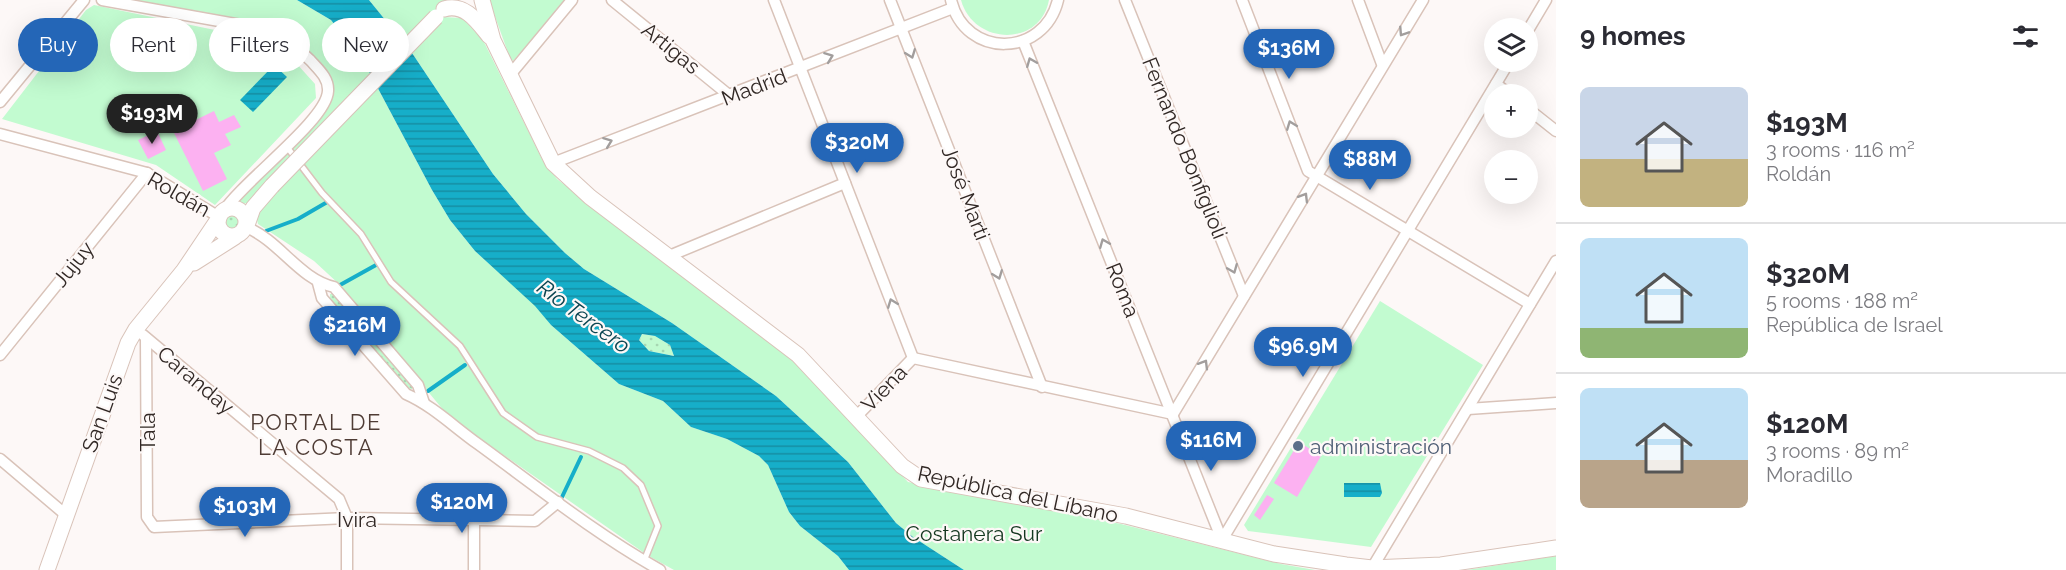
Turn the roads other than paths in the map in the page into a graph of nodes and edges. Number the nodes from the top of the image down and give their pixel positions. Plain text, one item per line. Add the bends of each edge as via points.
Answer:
1 (84, 0) edge
2 (102, 0) edge
3 (482, 0) edge
4 (572, 0) edge
5 (612, 0) edge
6 (774, 0) edge
7 (890, 0) edge
8 (1058, 0) edge
9 (1125, 0) edge
10 (1242, 0) edge
11 (1358, 0) edge
12 (1423, 0) edge
13 (1546, 0) edge
14 (952, 4) edge
15 (444, 9) edge
16 (1535, 18) edge
17 (901, 29) junction
18 (493, 40) junction
19 (1023, 41) junction
20 (1382, 64) junction
21 (802, 68) junction
22 (1503, 72) edge
23 (509, 76) junction
24 (1496, 84) edge
25 (730, 96) junction
26 (0, 102) edge
27 (1484, 104) edge
28 (1538, 116) edge
29 (1556, 130) edge
30 (0, 134) edge
31 (286, 146) junction
32 (553, 163) junction
33 (147, 173) junction
34 (1316, 176) junction
35 (845, 183) junction
36 (258, 201) junction
37 (224, 214) junction
38 (242, 230) junction
39 (1408, 231) junction
40 (669, 255) junction
41 (1556, 261) edge
42 (184, 270) junction
43 (318, 284) junction
44 (1244, 296) junction
45 (1530, 304) junction
46 (141, 334) junction
47 (0, 355) edge
48 (913, 358) junction
49 (1042, 387) junction
50 (424, 403) junction
51 (1556, 403) edge
52 (1468, 409) junction
53 (1173, 414) junction
54 (855, 418) junction
55 (0, 459) edge
56 (558, 502) junction
57 (66, 515) junction
58 (347, 518) junction
59 (474, 520) junction
60 (150, 525) joint
61 (1222, 540) junction
62 (1556, 548) edge
63 (644, 561) junction
64 (1372, 568) junction
65 (47, 570) edge
66 (347, 570) edge
67 (474, 570) edge
68 (660, 570) edge

1 - 26 street
2 - 31 street via 269,30 288,40 321,73 328,92 318,114
3 - 18 street, República del Líbano
4 - 23 street
5 - 25 street, Artigas
6 - 21 street
7 - 17 street, José Marti
8 - 19 street via 1049,22
9 -> 44 street, Fernando Bonfiglioli
34 -> 10 street via 1308,171
11 - 20 street
12 -> 20 street
13 - 16 street
14 - 17 street, Madrid
14 - 19 street via 959,20 978,38 1003,45
15 - 18 street via 466,11
15 - 36 street, bridge
21 -> 17 street, Madrid
17 -> 49 street, José Marti
18 - 23 street, República del Líbano
53 -> 19 street, Roma
20 - 34 street
21 - 25 street, Madrid
21 - 35 street
22 - 24 street
23 - 32 street, República del Líbano
32 -> 25 street, Madrid
27 - 39 street
28 - 29 street
30 - 33 street, Roldán
31 - 37 street via 237,192
31 - 63 lane via 322,193 361,234 391,282 460,346 513,423 537,438 601,456 623,468 641,485 658,526
32 - 40 street, República del Líbano via 590,197
33 - 37 street, Roldán
33 - 47 street, Jujuy
34 - 39 street
44 -> 34 street
35 - 40 street
48 -> 35 street
36 - 37 street
36 - 38 street
37 - 38 street via 244,214
37 - 38 street via 222,232
37 - 42 street, San Luis
38 - 42 street, San Luis
38 - 43 street via 260,234
39 - 45 street
39 - 61 street
40 - 54 street, República del Líbano via 798,355
41 - 45 street
42 - 46 street, San Luis
43 - 50 street via 322,298 406,394
43 - 50 street via 334,287 418,385
53 -> 44 street
45 - 52 street
46 - 57 street, San Luis via 124,353
46 - 58 street, Caranday via 339,499
46 - 60 street, Tala
48 - 49 street
48 - 54 street, Viena
49 - 53 street
50 - 56 street
51 - 52 street
52 - 64 street
53 - 61 street, Roma
54 - 61 street, República del Líbano via 908,472 921,479 1125,516
55 - 57 street
56 - 59 street, Ivira via 535,521
56 - 63 street
57 - 65 street, San Luis
58 - 59 street, Ivira
58 - 60 street, Ivira via 159,528
58 - 66 street
59 - 67 street
61 - 64 street, República del Líbano via 1313,561
62 - 64 street, República del Líbano via 1453,564
63 - 68 street

